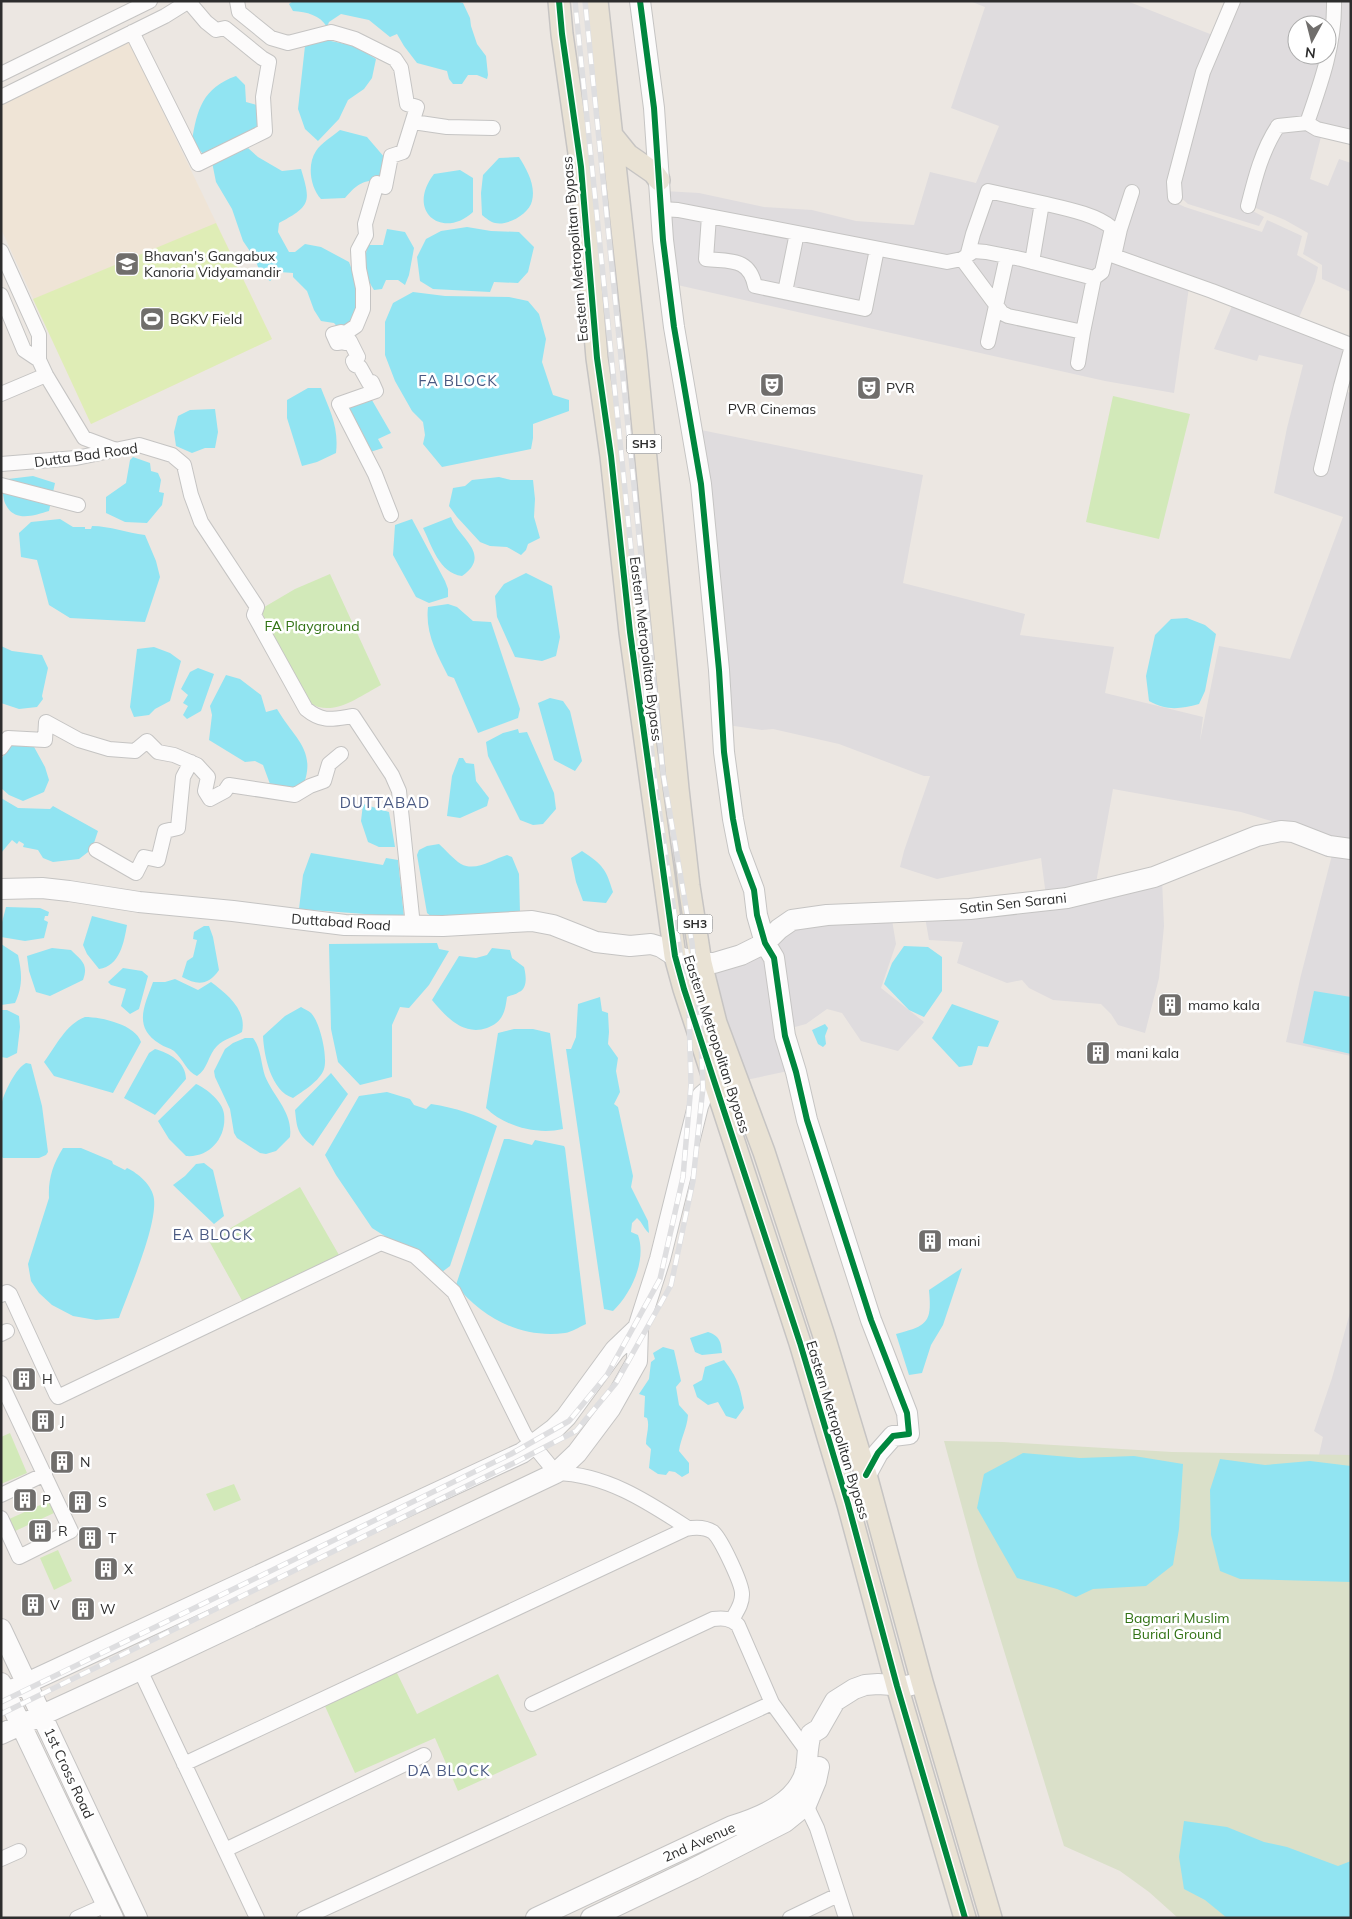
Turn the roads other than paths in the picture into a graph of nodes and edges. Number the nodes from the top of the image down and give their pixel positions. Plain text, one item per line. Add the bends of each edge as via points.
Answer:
1 (150, 1) edge
2 (236, 1) edge
3 (559, 1) edge
4 (597, 1) edge
5 (640, 1) edge
6 (1334, 1) edge
7 (190, 2) edge
8 (1231, 2) edge
9 (132, 32) junction
10 (1, 74) edge
11 (1, 97) edge
12 (413, 122) junction
13 (1307, 123) junction
14 (493, 128) dead end
15 (611, 134) junction
16 (1351, 137) edge
17 (659, 180) junction
18 (1132, 192) dead end
19 (1175, 197) dead end
20 (1042, 204) junction
21 (1248, 206) dead end
22 (661, 209) junction
23 (709, 216) junction
24 (797, 233) junction
25 (877, 249) junction
26 (1, 251) edge
27 (965, 256) junction
28 (1007, 256) junction
29 (1032, 262) junction
30 (1094, 278) junction
31 (785, 292) junction
32 (1, 295) edge
33 (996, 307) junction
34 (1083, 332) junction
35 (988, 342) dead end
36 (1351, 345) edge
37 (1351, 350) edge
38 (39, 360) junction
39 (1078, 363) dead end
40 (46, 376) junction
41 (1346, 388) edge
42 (1, 394) edge
43 (117, 450) junction
44 (1, 464) edge
45 (1321, 469) dead end
46 (1, 485) edge
47 (78, 505) dead end
48 (392, 515) dead end
49 (1, 748) edge
50 (342, 754) dead end
51 (190, 762) junction
52 (1351, 849) edge
53 (96, 850) dead end
54 (1, 889) edge
55 (413, 926) junction
56 (765, 943) junction
57 (675, 956) junction
58 (701, 963) junction
59 (716, 1084) junction
60 (1, 1295) edge
61 (638, 1328) junction
62 (1, 1383) edge
63 (5, 1401) edge
64 (533, 1445) junction
65 (556, 1472) junction
66 (45, 1474) junction
67 (866, 1476) junction
68 (1, 1495) edge
69 (1, 1518) edge
70 (688, 1528) junction
71 (732, 1620) junction
72 (1, 1629) edge
73 (140, 1670) junction
74 (922, 1682) junction
75 (26, 1683) junction
76 (888, 1685) junction
77 (3, 1690) edge
78 (772, 1703) junction
79 (532, 1704) dead end
80 (42, 1716) junction
81 (21, 1724) junction
82 (819, 1729) junction
83 (1, 1734) edge
84 (806, 1751) junction
85 (424, 1755) dead end
86 (184, 1764) junction
87 (806, 1805) junction
88 (19, 1850) dead end
89 (225, 1850) junction
90 (1, 1859) edge
91 (838, 1895) junction
92 (110, 1911) edge
93 (77, 1918) edge
94 (137, 1918) edge
95 (257, 1918) edge
96 (304, 1918) edge
97 (536, 1918) edge
98 (592, 1918) edge
99 (790, 1918) edge
100 (846, 1918) edge
101 (965, 1918) edge
102 (991, 1918) edge

1 - 10 street
2 - 12 street via 239,12 271,38 288,43 331,32 355,39 394,59 401,68 407,104 417,107
3 - 57 main road, Eastern Metropolitan Bypass / SH3 via 581,167 597,358 630,632
4 - 15 main road, Eastern Metropolitan Bypass / SH3
5 - 17 main road via 654,108
6 - 13 street via 1332,43
7 - 9 street
7 - 9 street via 216,30 225,28 269,62 263,97 265,131 198,164
8 - 19 street via 1204,72 1174,182
9 - 11 street
12 - 14 street
12 - 48 street via 404,152 391,156 385,187 377,183 365,224 366,235 358,250 363,312 356,326 344,334 333,334 337,343 350,341 358,357 353,361 354,365 360,367 376,391 339,404
13 - 16 street via 1317,129
13 - 21 street via 1278,126 1257,170
15 - 17 main road via 628,155
15 - 58 main road, Eastern Metropolitan Bypass / SH3 via 678,789
17 - 22 main road
18 - 36 street via 1114,256
20 - 27 street via 988,191
20 - 29 street
20 - 30 street via 1074,211 1112,228 1102,272
22 - 23 street
22 - 56 main road via 676,348 701,484 724,752 733,819 739,850 754,890
23 - 24 street
23 - 31 street via 706,259 740,263 746,266 755,286
24 - 25 street
24 - 31 street
25 - 27 street via 946,262
25 - 31 street via 867,315
26 - 38 street via 38,335
27 - 28 street via 974,251
27 - 33 street
28 - 29 street
28 - 33 street
29 - 30 street
30 - 34 street
32 - 38 street via 24,350
33 - 34 street via 1008,316
33 - 35 street
34 - 39 street
37 - 41 street
38 - 40 street
40 - 42 street
40 - 43 street via 84,438
41 - 45 street
43 - 44 street, Dutta Bad Road via 49,462
43 - 55 street, Dutta Bad Road via 139,445 172,455 184,465 201,522 257,607 254,615 306,709 316,717 353,716 392,775 399,791
46 - 47 street
49 - 51 street via 8,738 45,740 46,722 79,740 110,750 135,751 147,741 158,752
50 - 51 street via 329,764 324,781 295,795 229,785 226,791 210,799 204,791 208,777
51 - 53 street via 183,777 178,828 166,831 158,860 144,857 136,873
52 - 56 main road, Satin Sen Sarani via 1328,846 1282,831 1257,836 1154,877 1067,898 970,909 827,915 792,920 778,928
54 - 55 main road, Duttabad Road via 60,890 345,925
55 - 57 main road, Duttabad Road via 532,921 553,925 608,945 651,944
56 - 58 main road, Satin Sen Sarani via 741,955 714,963
56 - 67 main road via 774,958 785,1036 806,1120 871,1320 906,1413 909,1434 893,1436 878,1453
57 - 58 main road, Satin Sen Sarani
57 - 59 main road, Eastern Metropolitan Bypass / SH3
58 - 67 main road, Eastern Metropolitan Bypass / SH3 via 716,1023 764,1152
59 - 61 main road via 702,1096 698,1106 660,1259
59 - 76 main road, Eastern Metropolitan Bypass / SH3 via 850,1513
60 - 64 street via 10,1294 56,1394 60,1396 381,1243 414,1256 454,1292 525,1435
61 - 64 main road via 615,1350 566,1417
61 - 65 main road via 637,1361 610,1409 577,1453
62 - 63 street
63 - 66 street
64 - 65 street
64 - 75 main road via 263,1575
65 - 70 street via 610,1483 648,1502
65 - 73 main road
66 - 68 street
66 - 69 street via 70,1532 19,1557
67 - 74 main road, Eastern Metropolitan Bypass / SH3
70 - 71 street via 704,1528 712,1532 724,1548 743,1593 741,1605
70 - 86 street
71 - 78 street via 741,1631
71 - 79 street via 713,1618
72 - 75 main road, 1st Cross Road
73 - 80 main road
73 - 86 street
74 - 76 main road, 2nd Avenue via 907,1686
74 - 102 main road, Eastern Metropolitan Bypass / SH3
75 - 77 main road
75 - 80 main road, 1st Cross Road
76 - 82 main road, 2nd Avenue via 865,1685 854,1689 836,1701
76 - 101 main road, Eastern Metropolitan Bypass / SH3
77 - 81 main road
78 - 84 street
78 - 96 street
80 - 81 main road
80 - 94 main road, 1st Cross Road
81 - 83 main road
81 - 92 main road
82 - 84 main road, 2nd Avenue via 811,1734
82 - 87 main road via 822,1738 818,1772
84 - 97 main road, 2nd Avenue via 806,1769 800,1785 779,1805
85 - 89 street
86 - 89 street
87 - 91 street via 817,1828
87 - 98 main road, 2nd Avenue via 770,1830
88 - 90 street
89 - 95 street
91 - 99 street
91 - 100 street
92 - 93 street

